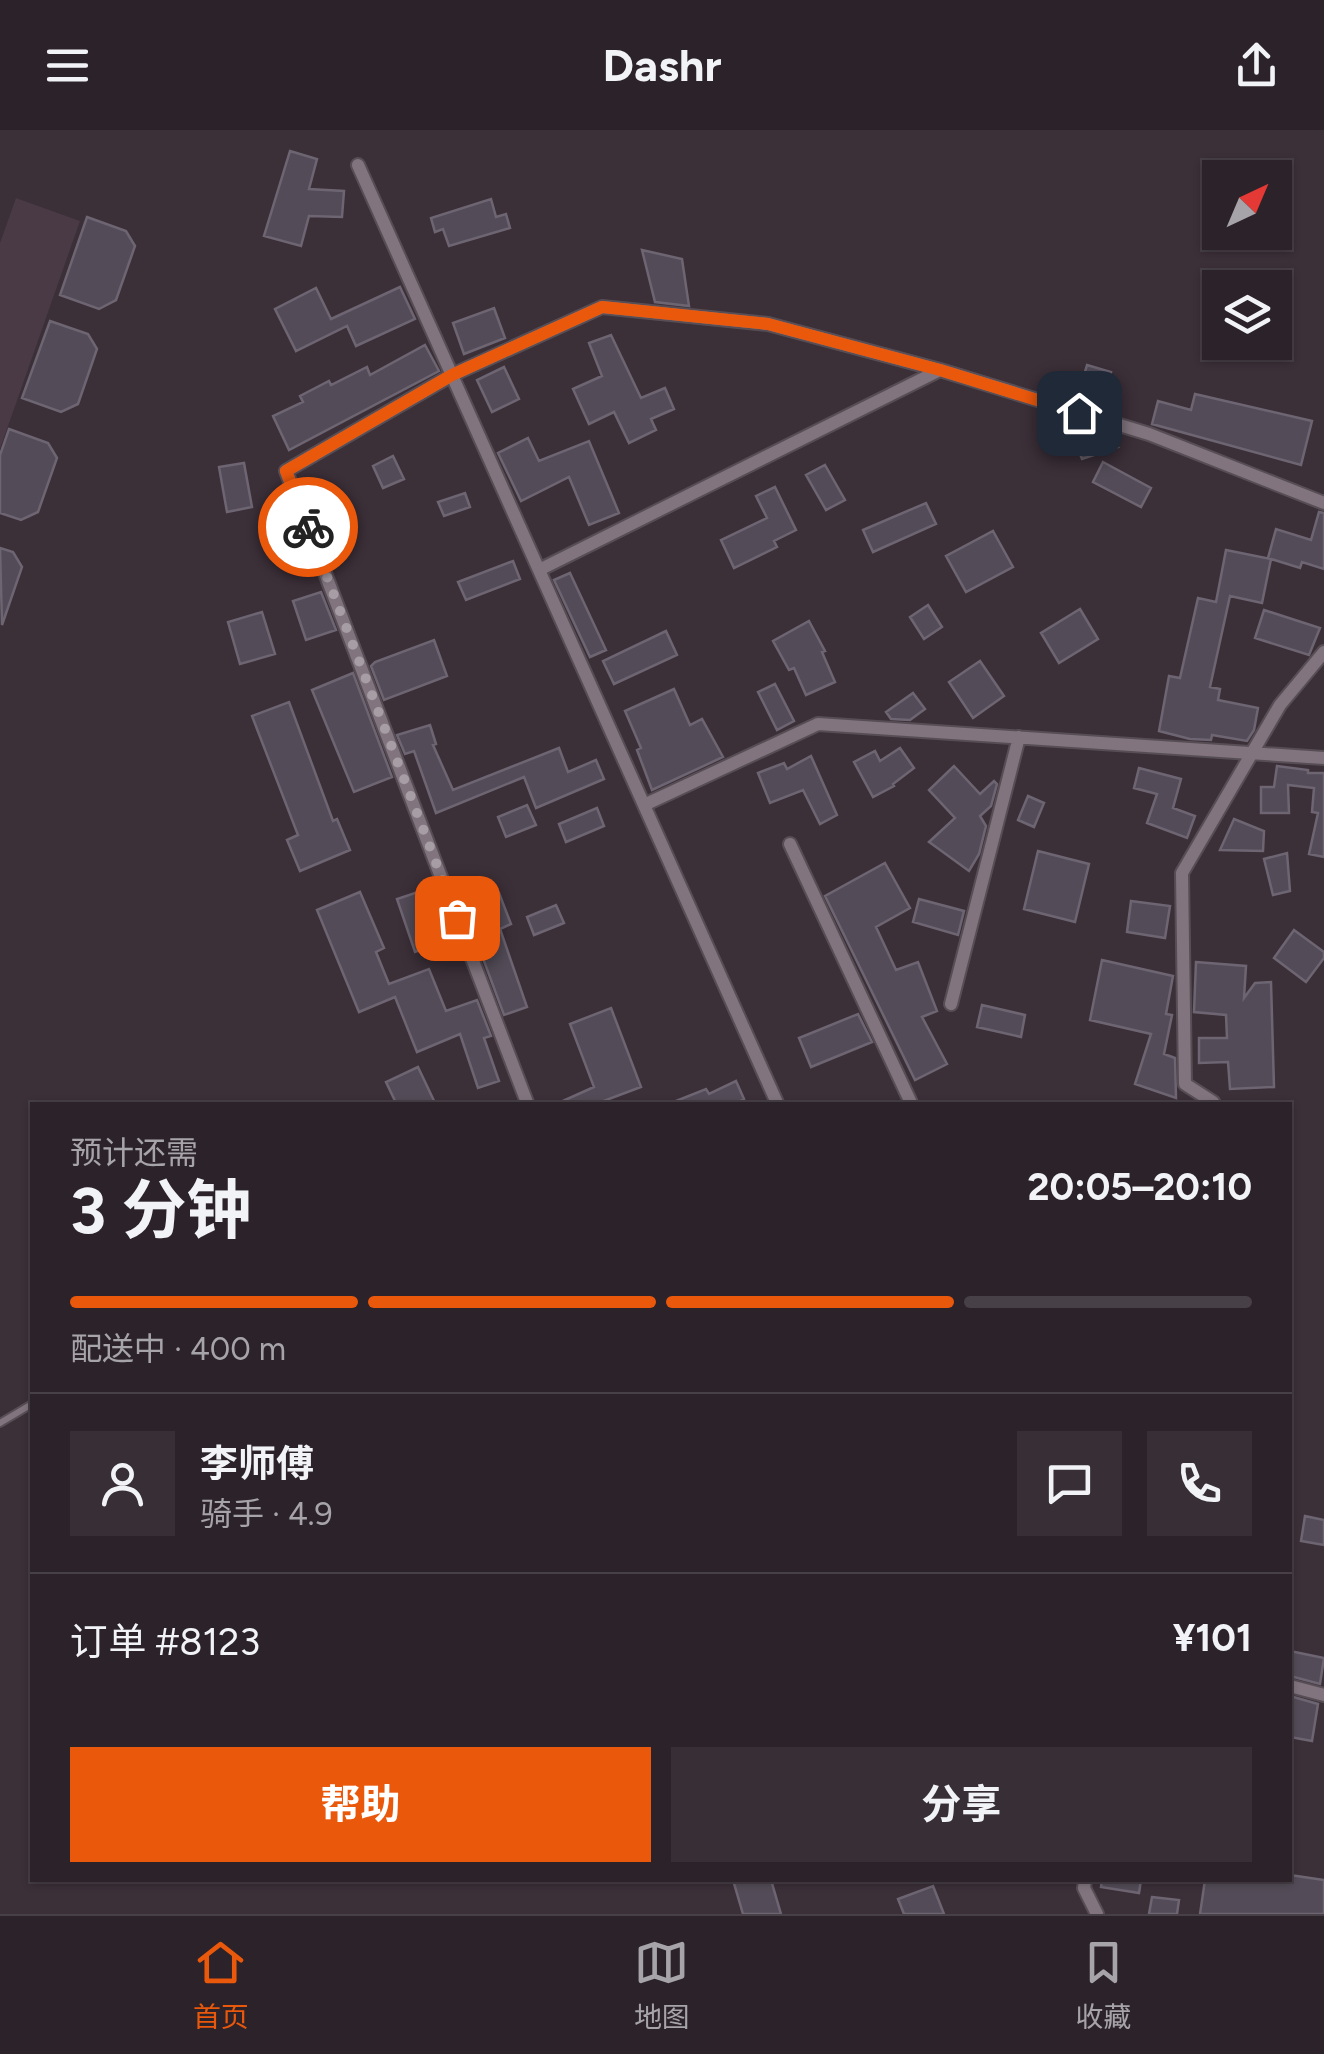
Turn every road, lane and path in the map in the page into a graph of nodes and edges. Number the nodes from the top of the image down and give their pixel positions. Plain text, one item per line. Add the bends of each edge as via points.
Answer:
1 (358, 165) dead end
2 (940, 370) junction
3 (452, 375) junction
4 (1324, 503) edge
5 (539, 570) junction
6 (1324, 652) edge
7 (1020, 737) junction
8 (1252, 753) junction
9 (1324, 758) edge
10 (644, 804) junction
11 (790, 844) dead end
12 (951, 1004) dead end
13 (527, 1102) edge
14 (777, 1102) edge
15 (911, 1102) edge
16 (1213, 1102) edge
17 (30, 1405) edge
18 (0, 1424) edge
19 (1292, 1687) edge
20 (1324, 1696) edge
21 (1085, 1882) edge
22 (1097, 1914) edge

1 - 3 street
2 - 3 street via 768,324 602,307
2 - 4 street via 1148,434
2 - 5 street
3 - 5 street
3 - 13 street via 286,471
5 - 10 street
6 - 8 street via 1280,705
7 - 8 street
7 - 10 street via 818,724
7 - 12 street
8 - 9 street
8 - 16 street via 1182,872 1185,1084
10 - 14 street
11 - 15 street
17 - 18 lane
19 - 20 street
21 - 22 street

